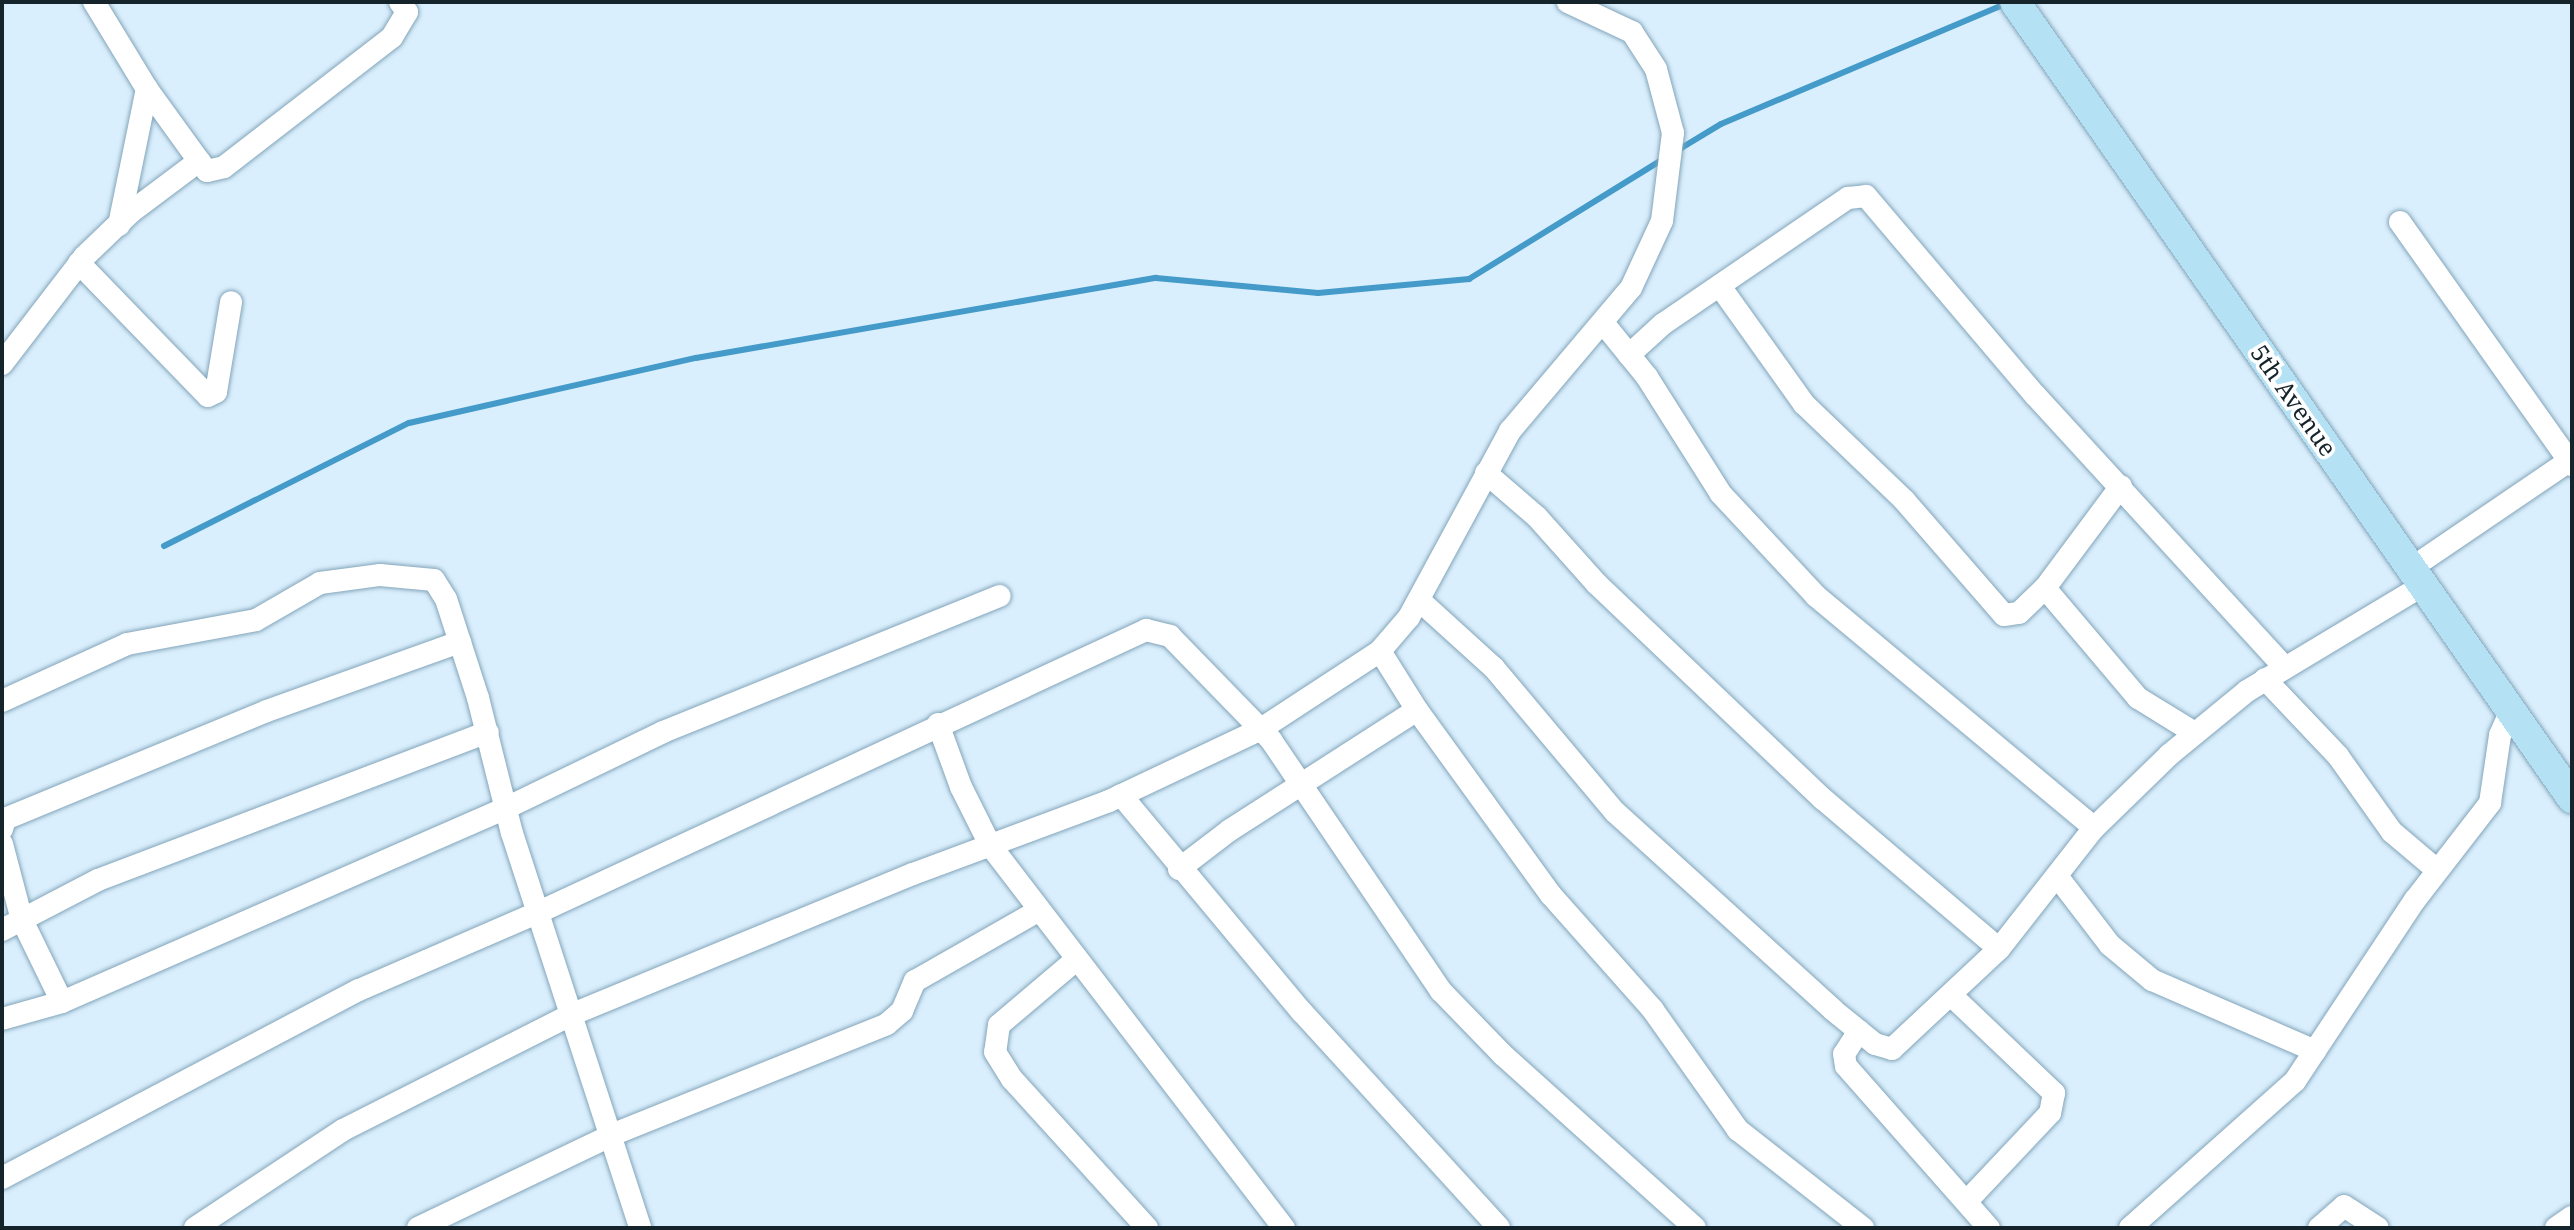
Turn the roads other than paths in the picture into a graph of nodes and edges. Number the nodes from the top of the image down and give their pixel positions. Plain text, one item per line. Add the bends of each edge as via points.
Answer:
1 (94, 2) edge
2 (400, 2) edge
3 (1568, 2) edge
4 (2015, 2) edge
5 (147, 89) junction
6 (199, 161) junction
7 (2400, 222) dead end
8 (118, 226) junction
9 (79, 263) junction
10 (1722, 289) junction
11 (231, 302) dead end
12 (1604, 324) junction
13 (1629, 355) junction
14 (2, 364) edge
15 (2571, 462) edge
16 (1486, 473) junction
17 (2121, 486) junction
18 (2419, 576) junction
19 (2045, 588) junction
20 (1000, 596) dead end
21 (1419, 600) junction
22 (460, 642) junction
23 (1380, 651) junction
24 (2274, 673) junction
25 (2, 701) edge
26 (2512, 708) junction
27 (1417, 710) junction
28 (938, 724) junction
29 (1261, 729) junction
30 (488, 732) junction
31 (2195, 733) junction
32 (1301, 784) junction
33 (1121, 795) junction
34 (2572, 798) edge
35 (506, 808) junction
36 (3, 819) edge
37 (2094, 828) junction
38 (2, 844) edge
39 (990, 845) junction
40 (1179, 869) junction
41 (2437, 870) junction
42 (2057, 876) junction
43 (1036, 912) junction
44 (537, 913) junction
45 (12, 925) edge
46 (1999, 949) junction
47 (1077, 959) junction
48 (1952, 996) junction
49 (62, 1002) junction
50 (573, 1014) junction
51 (2, 1019) edge
52 (1859, 1031) junction
53 (2315, 1051) junction
54 (614, 1134) junction
55 (2, 1178) edge
56 (1966, 1202) junction
57 (2572, 1217) edge
58 (1142, 1227) edge
59 (195, 1228) edge
60 (418, 1228) edge
61 (639, 1228) edge
62 (1284, 1228) edge
63 (1499, 1228) edge
64 (1695, 1228) edge
65 (1863, 1228) edge
66 (1989, 1228) edge
67 (2130, 1228) edge
68 (2319, 1228) edge
69 (2378, 1228) edge
70 (2556, 1228) edge

1 - 5 street
2 - 6 street via 407,12 392,37 224,167 207,171
3 - 12 street via 1639,37 1656,69 1673,133 1662,221 1631,288
4 - 18 street, 5th Avenue
5 - 6 street
5 - 8 street
6 - 8 street
7 - 15 street
8 - 9 street
9 - 11 street via 208,396 216,392
9 - 14 street
10 - 13 street via 1663,324
10 - 17 street via 1848,198 1866,196 2035,395
10 - 19 street via 1804,404 1904,500 1995,610 2019,613
12 - 13 street
12 - 16 street via 1536,397
13 - 37 street via 1721,494 1816,596
15 - 18 street
16 - 21 street
16 - 46 street via 1823,799
17 - 19 street
17 - 24 street
18 - 24 street
18 - 26 street, 5th Avenue
19 - 31 street via 2138,698
20 - 35 street via 663,732
21 - 23 street
21 - 52 street via 1494,668 1615,812
22 - 25 street via 434,580 409,574 347,578 308,588 239,627 127,644
22 - 30 street
22 - 36 street via 267,711
23 - 27 street
23 - 29 street
24 - 31 street
24 - 41 street via 2392,832
26 - 34 street, 5th Avenue
26 - 41 street via 2500,735 2494,794
27 - 32 street
27 - 65 street via 1545,888 1653,1010 1738,1130
28 - 29 street via 1146,630 1170,636
28 - 39 street
28 - 44 street
29 - 32 street
29 - 33 street
30 - 35 street
30 - 45 street via 132,866
31 - 37 street
32 - 40 street
32 - 64 street via 1441,991 1503,1055
33 - 39 street
33 - 40 street
35 - 44 street
35 - 49 street
37 - 42 street
38 - 45 street
39 - 43 street
39 - 50 street
40 - 63 street
41 - 53 street
42 - 46 street
42 - 53 street via 2110,945 2152,980
43 - 47 street
43 - 54 street via 915,981 902,1011 887,1024
44 - 50 street
44 - 55 street via 270,1033
45 - 49 street
46 - 48 street
47 - 58 street via 999,1025 995,1052 1012,1079
47 - 62 street
48 - 52 street via 1892,1049
48 - 56 street via 2054,1093 2050,1113
49 - 51 street
50 - 54 street
50 - 59 street via 343,1130
52 - 56 street via 1844,1054 1846,1066
53 - 67 street via 2279,1101 2207,1156
54 - 60 street
54 - 61 street
56 - 66 street
57 - 70 street
68 - 69 street via 2344,1206

